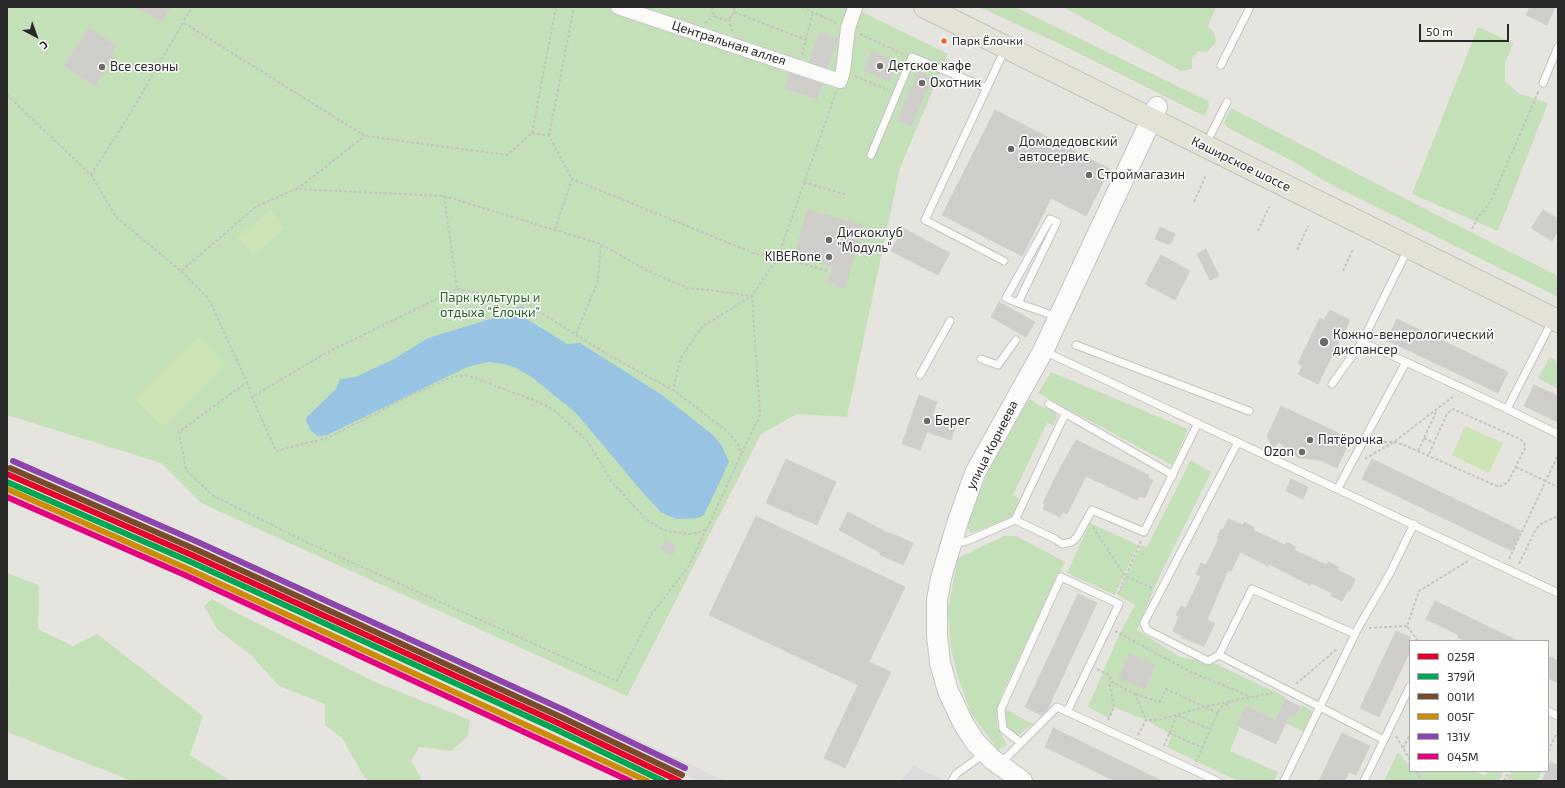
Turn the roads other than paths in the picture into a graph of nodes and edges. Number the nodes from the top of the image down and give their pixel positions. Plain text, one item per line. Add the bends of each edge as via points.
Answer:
1 (618, 7) edge
2 (925, 7) edge
3 (955, 7) edge
4 (1250, 7) edge
5 (855, 8) edge
6 (1006, 47) junction
7 (1558, 47) edge
8 (1221, 65) dead end
9 (1543, 83) road end
10 (987, 88) junction
11 (1227, 102) dead end
12 (1154, 113) junction
13 (1212, 134) junction
14 (872, 155) dead end
15 (1409, 247) junction
16 (1004, 261) dead end
17 (1018, 303) junction
18 (1556, 315) edge
19 (1060, 317) junction
20 (950, 321) dead end
21 (1016, 340) dead end
22 (1362, 342) junction
23 (1076, 345) dead end
24 (1043, 351) junction
25 (981, 359) dead end
26 (1406, 362) junction
27 (920, 376) dead end
28 (1332, 384) dead end
29 (1049, 404) dead end
30 (1507, 410) junction
31 (1249, 411) dead end
32 (1065, 414) junction
33 (1198, 423) junction
34 (1558, 434) edge
35 (1238, 442) junction
36 (1173, 475) junction
37 (1338, 488) junction
38 (1015, 520) junction
39 (1414, 524) junction
40 (950, 543) junction
41 (1558, 593) edge
42 (1356, 631) junction
43 (1219, 655) junction
44 (1409, 688) edge
45 (1320, 707) junction
46 (1067, 712) junction
47 (1549, 712) edge
48 (1558, 716) edge
49 (1384, 740) junction
50 (1020, 742) junction
51 (993, 759) junction
52 (952, 781) edge
53 (1022, 781) edge
54 (1217, 781) edge
55 (1284, 781) edge
56 (1364, 781) edge

1 - 5 street, Центральная аллея via 800,66 842,76 848,28
2 - 6 main road, Каширское шоссе
3 - 12 main road, Каширское шоссе
4 - 8 lane
6 - 10 lane
6 - 12 main road, Каширское шоссе
7 - 9 lane
10 - 14 lane via 912,57
10 - 16 lane via 925,220
11 - 13 lane
12 - 13 main road, Каширское шоссе
12 - 15 main road, Каширское шоссе
12 - 19 street, улица Корнеева
13 - 18 main road, Каширское шоссе
15 - 18 main road, Каширское шоссе
15 - 22 lane
17 - 17 lane via 1006,298 1050,219 1057,222
17 - 19 lane
18 - 30 lane
19 - 24 street, улица Корнеева
20 - 27 lane
21 - 25 lane via 998,364
22 - 26 lane
22 - 28 lane
23 - 31 lane
24 - 33 lane
24 - 40 street, улица Корнеева via 982,460
26 - 30 lane
26 - 37 lane
29 - 32 lane
30 - 34 lane
32 - 36 lane
32 - 38 lane
33 - 35 lane
33 - 36 lane
35 - 37 lane
35 - 43 lane via 1144,623 1147,630 1208,661
36 - 38 lane via 1144,532 1092,510 1078,537 1072,542 1062,544
37 - 39 lane
38 - 40 lane via 963,543
39 - 41 lane
39 - 42 lane via 1390,573
40 - 51 street, улица Корнеева via 937,600 940,663 948,690 963,723 971,737
42 - 43 lane via 1252,589
42 - 45 lane
43 - 45 lane
44 - 49 lane
45 - 49 lane
45 - 55 lane
46 - 50 lane via 1057,707
46 - 50 lane via 1119,604 1061,577 1001,709 1003,729
46 - 54 lane
47 - 48 lane
49 - 56 lane
50 - 51 lane
51 - 52 lane via 956,774
51 - 53 street, улица Корнеева

